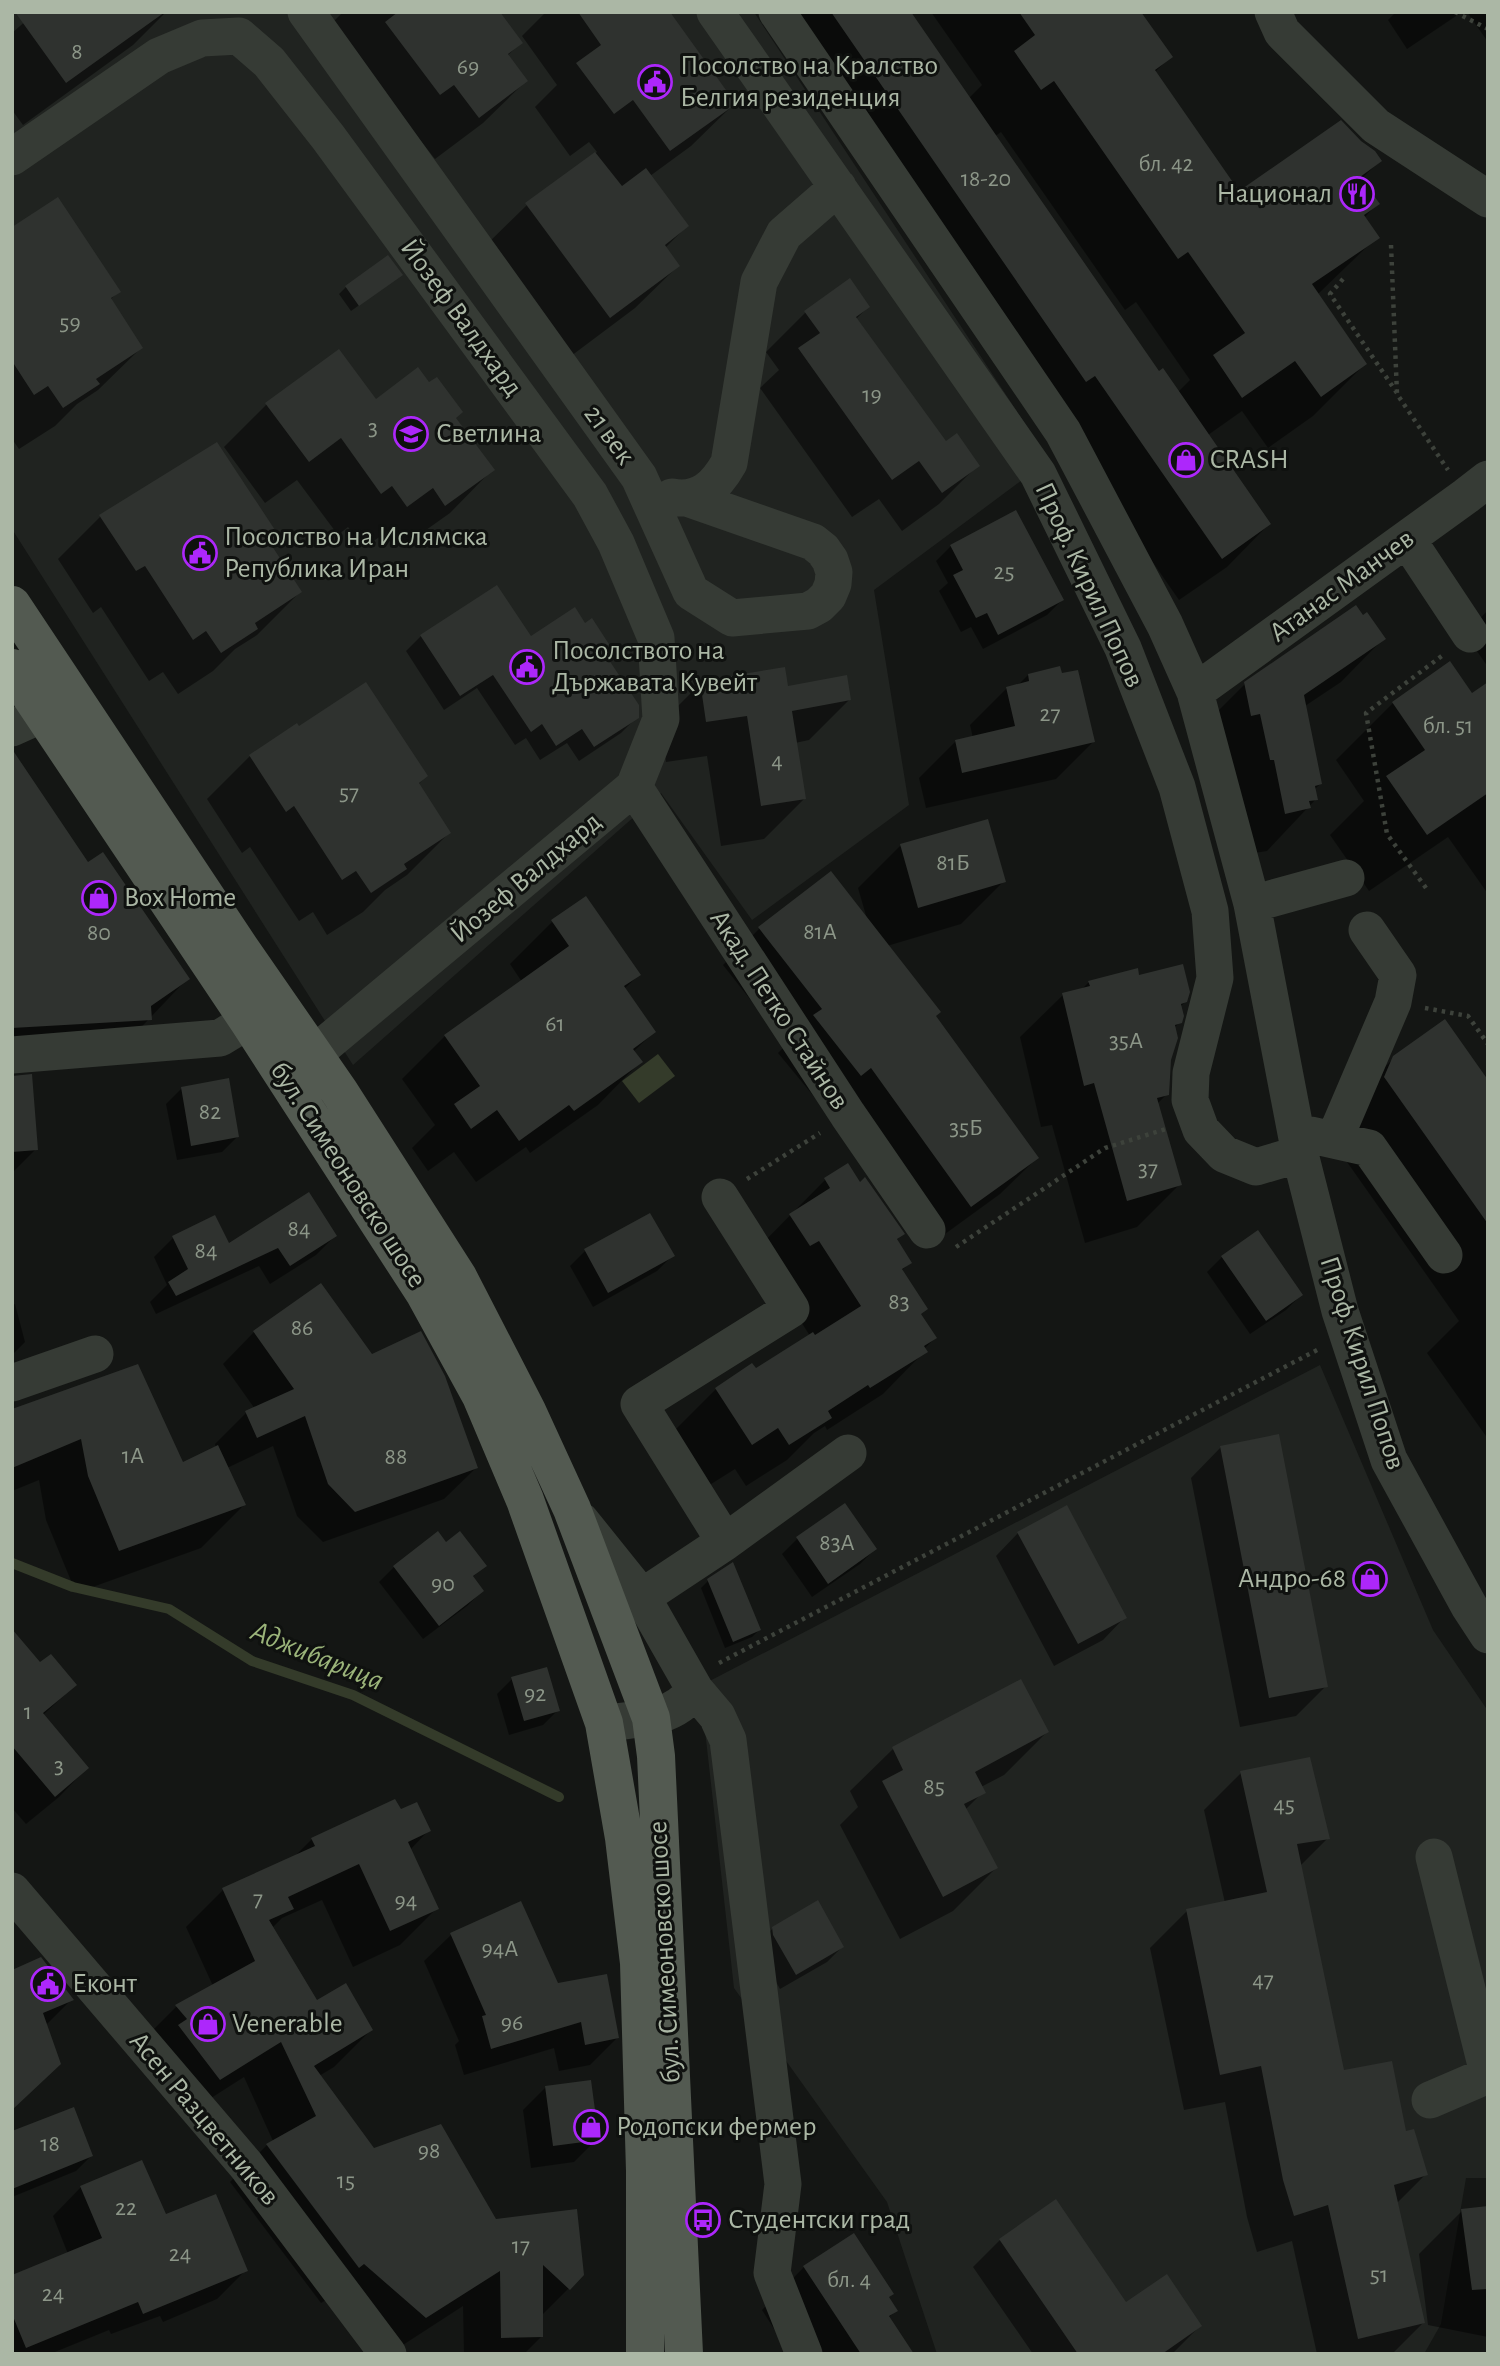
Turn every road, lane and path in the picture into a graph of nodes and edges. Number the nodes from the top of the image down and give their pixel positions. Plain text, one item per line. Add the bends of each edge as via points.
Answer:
1 (306, 12) edge
2 (715, 12) edge
3 (777, 12) edge
4 (1273, 12) edge
5 (1455, 12) edge
6 (1488, 29) edge
7 (12, 157) edge
8 (838, 187) junction
9 (1488, 199) edge
10 (1391, 245) dead end
11 (1343, 279) dead end
12 (1397, 394) junction
13 (639, 477) junction
14 (1477, 488) edge
15 (690, 499) junction
16 (1407, 539) junction
17 (12, 605) edge
18 (1471, 634) joint
19 (12, 668) edge
20 (1195, 692) junction
21 (28, 721) edge
22 (634, 788) junction
23 (1346, 878) dead end
24 (1426, 888) dead end
25 (1252, 904) junction
26 (1367, 930) dead end
27 (1393, 1002) junction
28 (263, 1012) junction
29 (1488, 1044) edge
30 (12, 1055) edge
31 (299, 1066) junction
32 (1198, 1120) junction
33 (821, 1133) dead end
34 (1334, 1140) junction
35 (1298, 1143) junction
36 (781, 1158) dead end
37 (720, 1196) dead end
38 (927, 1230) joint
39 (1444, 1255) dead end
40 (1347, 1334) junction
41 (95, 1354) dead end
42 (12, 1383) edge
43 (848, 1453) dead end
44 (572, 1509) junction
45 (725, 1542) junction
46 (642, 1597) junction
47 (1488, 1635) edge
48 (692, 1684) junction
49 (651, 1718) junction
50 (604, 1723) junction
51 (1434, 1857) dead end
52 (12, 1891) edge
53 (1488, 2074) edge
54 (1430, 2100) dead end
55 (388, 2354) edge
56 (645, 2354) edge
57 (684, 2354) edge
58 (804, 2354) edge

1 - 13 street, 21 век
2 - 8 street, Проф. Кирил Попов
3 - 20 street, Проф. Кирил Попов via 1063,432 1165,625
4 - 9 street via 1282,32 1377,126
5 - 6 path
7 - 22 street, Йозеф Валдхард via 159,56 202,38 239,36 270,62 590,495 616,543 656,638 661,719
8 - 15 street via 784,234 759,282 729,463 708,490
8 - 32 street, Проф. Кирил Попов via 1038,474 1122,648 1177,787 1210,912 1215,978 1191,1073 1190,1100
10 - 12 path
11 - 12 path via 1330,294
12 - 14 path
13 - 15 street, 21 век via 659,493
13 - 15 street, 21 век via 691,592 732,618 808,611 828,596 834,572 830,560 813,542
14 - 16 street, Атанас Манчев
16 - 18 street
16 - 20 street, Атанас Манчев
17 - 28 main road, бул. Симеоновско шосе
18 - 24 path via 1366,713 1387,834
19 - 21 main road, бул. Симеоновско шосе
20 - 25 street, Проф. Кирил Попов
21 - 28 main road, бул. Симеоновско шосе
22 - 31 street, Йозеф Валдхард
22 - 38 street, Акад. Петко Стайнов
23 - 25 street
25 - 35 street, Проф. Кирил Попов
26 - 27 street via 1398,975
27 - 29 path via 1468,1017
27 - 34 street
28 - 30 street via 220,1038
28 - 31 main road, бул. Симеоновско шосе
31 - 44 main road, бул. Симеоновско шосе via 457,1277
31 - 50 main road, бул. Симеоновско шосе via 481,1396 525,1500
32 - 35 street, Проф. Кирил Попов via 1201,1130 1224,1154 1256,1167
32 - 38 path via 1105,1148 956,1248 941,1247
33 - 36 path
34 - 35 street
34 - 39 street via 1369,1148
35 - 40 street, Проф. Кирил Попов
37 - 45 street via 791,1309 639,1404
40 - 47 street, Проф. Кирил Попов via 1388,1460
40 - 48 path
41 - 42 street
43 - 45 street
44 - 46 street, бул. Симеоновско шосе
44 - 49 main road, бул. Симеоновско шосе
45 - 46 street
46 - 48 street, бул. Симеоновско шосе
48 - 49 street via 686,1702
48 - 58 street, бул. Симеоновско шосе via 717,1716 728,1740 783,2184 772,2273
49 - 50 street
49 - 57 main road, бул. Симеоновско шосе
50 - 56 main road, бул. Симеоновско шосе via 639,1963
51 - 53 street
52 - 55 street, Асен Разцветников via 246,2165
53 - 54 street

